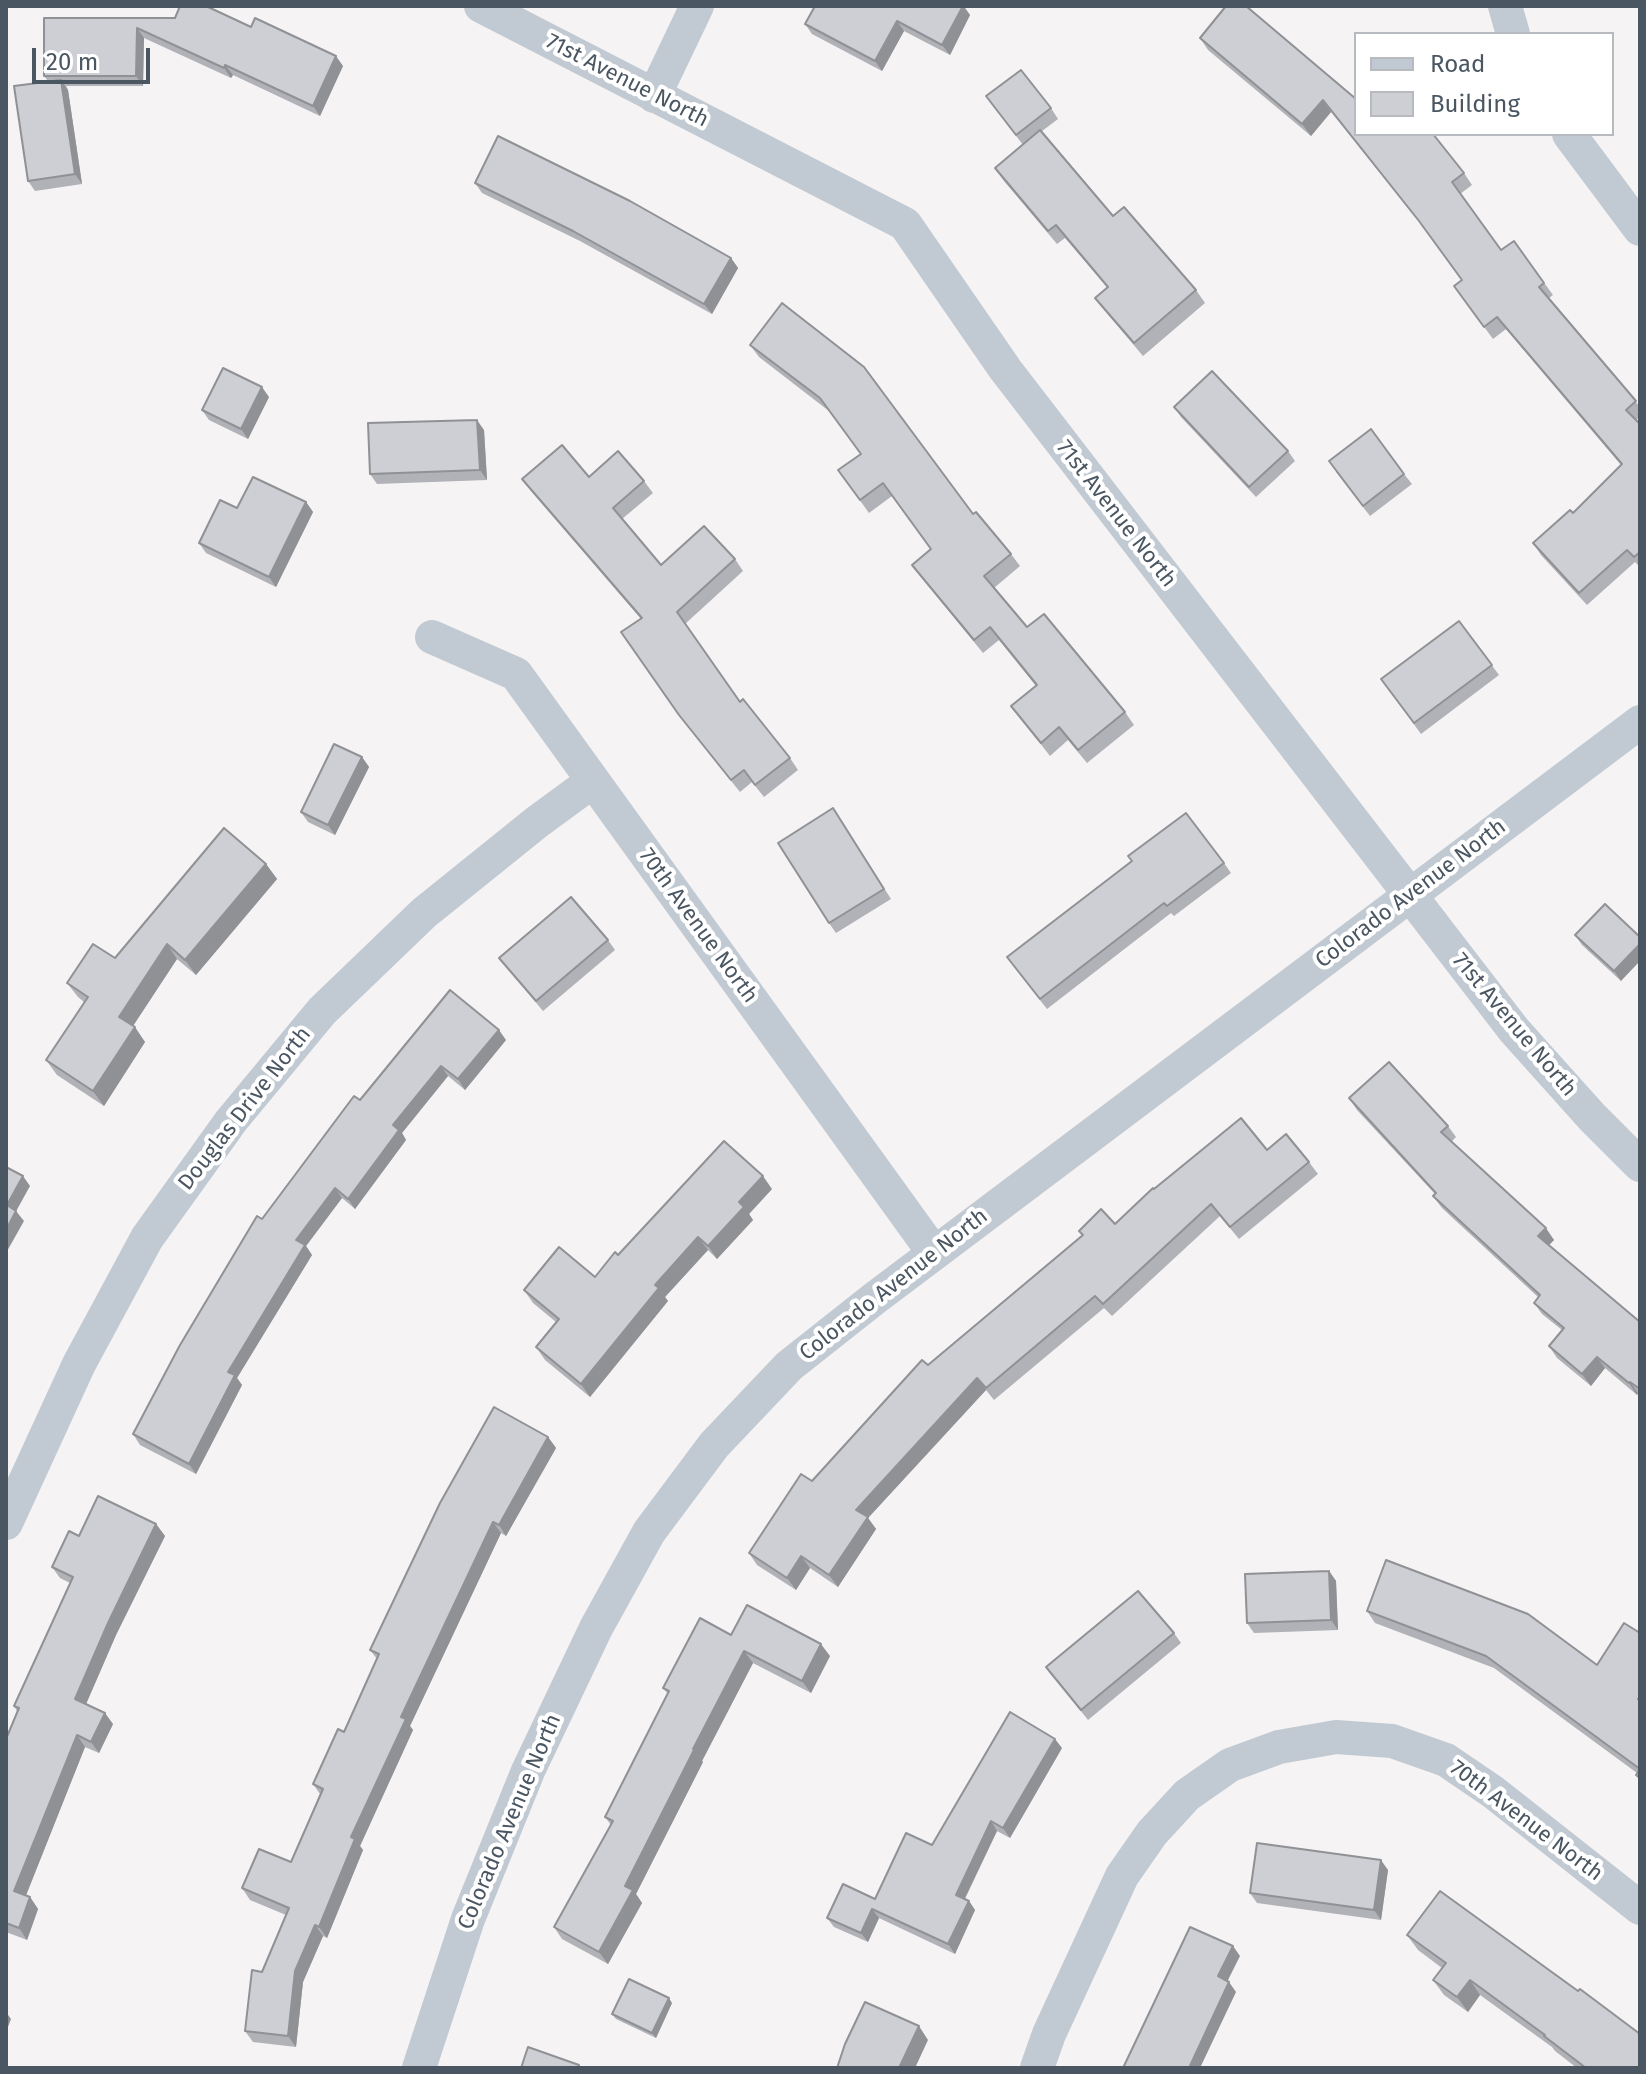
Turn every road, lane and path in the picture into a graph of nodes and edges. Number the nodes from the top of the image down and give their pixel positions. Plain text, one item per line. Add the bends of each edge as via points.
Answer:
1 (481, 6) edge
2 (697, 6) edge
3 (1505, 6) edge
4 (1512, 32) edge
5 (654, 96) junction
6 (1570, 136) edge
7 (1640, 229) edge
8 (432, 637) dead end
9 (1640, 722) edge
10 (593, 781) junction
11 (1409, 896) junction
12 (1640, 1165) edge
13 (934, 1253) junction
14 (6, 1523) edge
15 (1640, 1908) edge
16 (419, 2068) edge
17 (1037, 2068) edge

1 - 5 street, 71st Avenue North
2 - 5 street
3 - 4 street
5 - 11 street, 71st Avenue North via 905,224 1005,369
6 - 7 street
8 - 10 street, 70th Avenue North via 516,674
9 - 11 street, Colorado Avenue North
10 - 13 street, 70th Avenue North
10 - 14 street, Douglas Drive North via 424,913 322,1011 231,1121 147,1238 79,1364
11 - 12 street, 71st Avenue North via 1514,1030
11 - 13 street, Colorado Avenue North
13 - 16 street, Colorado Avenue North via 789,1366 714,1445 649,1532 528,1771 468,1919
15 - 17 street, 70th Avenue North via 1446,1760 1392,1741 1336,1737 1279,1747 1230,1765 1187,1795 1152,1833 1122,1876

